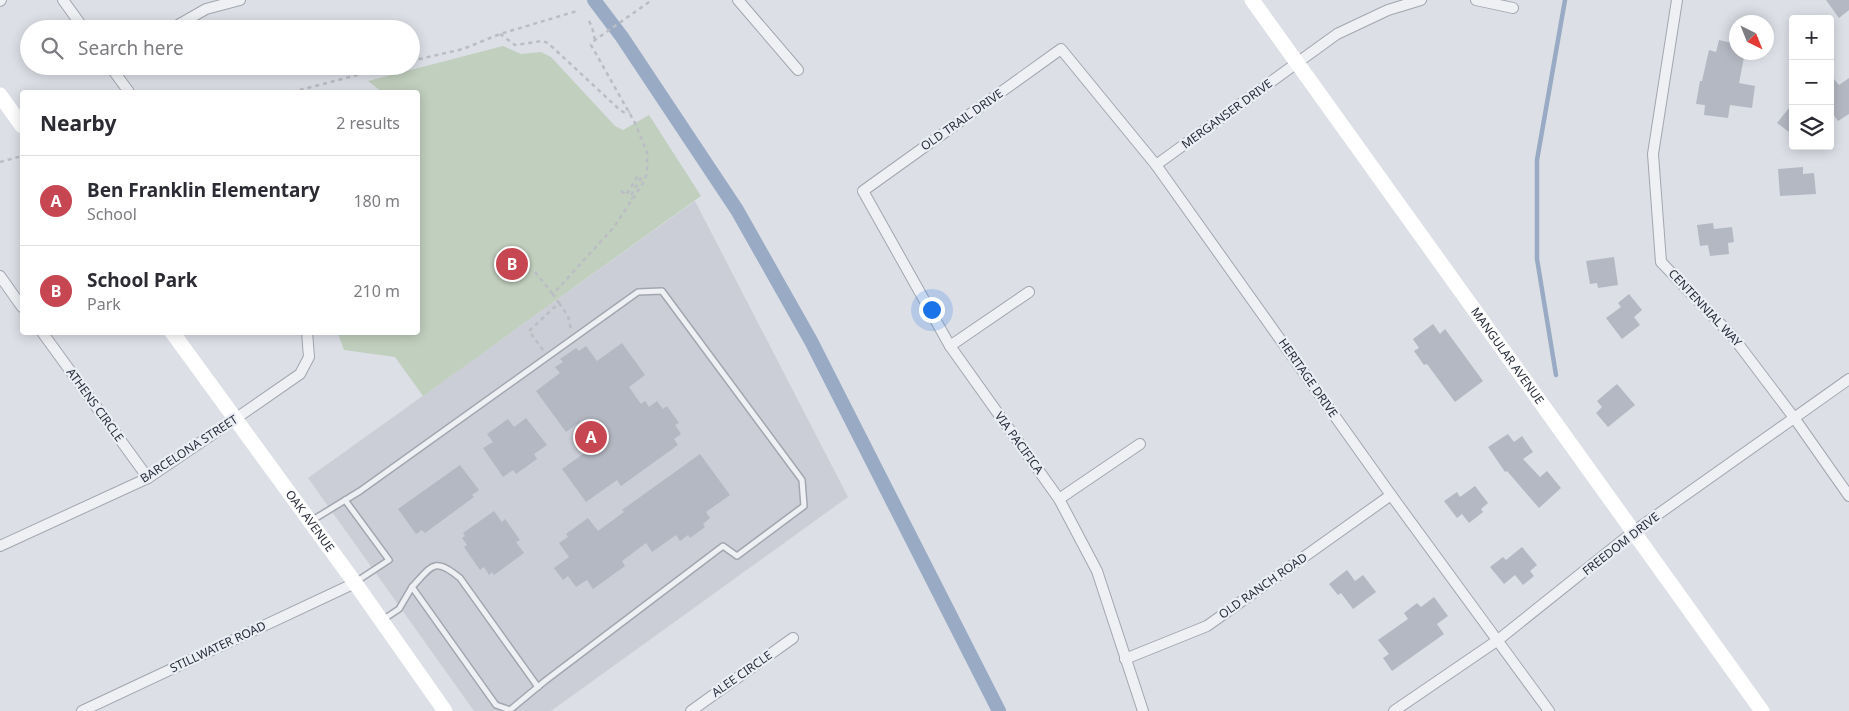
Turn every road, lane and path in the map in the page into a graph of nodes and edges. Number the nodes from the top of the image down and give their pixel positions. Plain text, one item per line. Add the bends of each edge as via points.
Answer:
1 (63, 0) edge
2 (240, 0) edge
3 (652, 0) edge
4 (738, 0) edge
5 (1252, 0) edge
6 (1421, 0) edge
7 (1476, 0) edge
8 (1677, 0) edge
9 (1513, 8) dead end
10 (576, 11) dead end
11 (77, 20) edge
12 (187, 20) edge
13 (589, 21) dead end
14 (500, 34) junction
15 (595, 40) junction
16 (1062, 50) joint
17 (420, 59) edge
18 (1297, 63) junction
19 (798, 70) dead end
20 (118, 75) edge
21 (357, 75) edge
22 (128, 90) edge
23 (300, 90) edge
24 (0, 95) edge
25 (630, 112) junction
26 (20, 123) edge
27 (20, 157) edge
28 (0, 162) edge
29 (1156, 165) junction
30 (621, 191) dead end
31 (863, 191) joint
32 (632, 199) junction
33 (535, 272) dead end
34 (0, 276) edge
35 (1029, 292) dead end
36 (553, 294) junction
37 (20, 303) edge
38 (558, 303) junction
39 (44, 335) edge
40 (174, 335) edge
41 (307, 335) edge
42 (574, 339) junction
43 (950, 346) junction
44 (548, 357) junction
45 (1849, 379) edge
46 (235, 419) junction
47 (1795, 419) junction
48 (1140, 444) dead end
49 (148, 478) junction
50 (1391, 495) junction
51 (1849, 496) edge
52 (1059, 499) junction
53 (345, 500) junction
54 (310, 521) junction
55 (1633, 532) junction
56 (0, 546) edge
57 (355, 582) junction
58 (412, 587) junction
59 (382, 621) junction
60 (794, 638) dead end
61 (1498, 640) junction
62 (1125, 659) junction
63 (538, 687) junction
64 (510, 710) edge
65 (82, 711) edge
66 (445, 711) edge
67 (691, 711) edge
68 (1143, 711) edge
69 (1394, 711) edge
70 (1549, 711) edge
71 (1762, 711) edge

1 - 11 street
2 - 12 street via 206,9
3 - 15 path
4 - 19 street
5 - 18 street, MANGULAR AVENUE
6 - 18 street, MERGANSER DRIVE via 1362,21 1337,34
7 - 9 street
8 - 47 street, CENTENNIAL WAY via 1653,154 1661,262 1734,337
10 - 14 path
13 - 15 path
14 - 17 path via 464,49
14 - 25 path via 515,45 548,43 620,110
15 - 25 path via 591,45
16 - 29 street, HERITAGE DRIVE
16 - 31 street, OLD TRAIL DRIVE
18 - 29 street, MERGANSER DRIVE
18 - 55 street, MANGULAR AVENUE
20 - 22 street
21 - 23 path
24 - 26 street
25 - 32 path via 647,152 647,173
27 - 28 path
29 - 50 street, HERITAGE DRIVE
30 - 32 path via 626,195 638,176
31 - 43 street, VIA PACIFICA
32 - 36 path via 614,228
33 - 36 path
34 - 37 street
35 - 43 street
36 - 38 path
38 - 42 path via 568,316
38 - 44 path via 529,332
39 - 49 street, ATHENS CIRCLE
40 - 46 street, OAK AVENUE
41 - 46 street, BARCELONA STREET via 309,357 300,374
42 - 44 lane
42 - 63 lane via 638,292 662,291 802,480 804,506 737,556 723,546
43 - 52 street, VIA PACIFICA
44 - 53 lane
45 - 47 street, FREEDOM DRIVE
46 - 49 street, BARCELONA STREET
46 - 54 street, OAK AVENUE
47 - 51 street, CENTENNIAL WAY
47 - 55 street, FREEDOM DRIVE
48 - 52 street
49 - 56 street, BARCELONA STREET
50 - 61 street, HERITAGE DRIVE
50 - 62 street, OLD RANCH ROAD via 1207,626
52 - 62 street, VIA PACIFICA via 1097,571
53 - 54 lane
53 - 57 lane via 389,560
54 - 57 street, OAK AVENUE
55 - 61 street, FREEDOM DRIVE
55 - 71 street, MANGULAR AVENUE
57 - 59 street, OAK AVENUE
57 - 65 street, STILLWATER ROAD
58 - 59 lane via 399,609
58 - 63 lane via 430,568 447,567 460,578
58 - 64 lane via 496,705
59 - 66 street, OAK AVENUE
60 - 67 street, ALEE CIRCLE
61 - 69 street, FREEDOM DRIVE
61 - 70 street, HERITAGE DRIVE
62 - 68 street, VIA PACIFICA
63 - 64 lane

